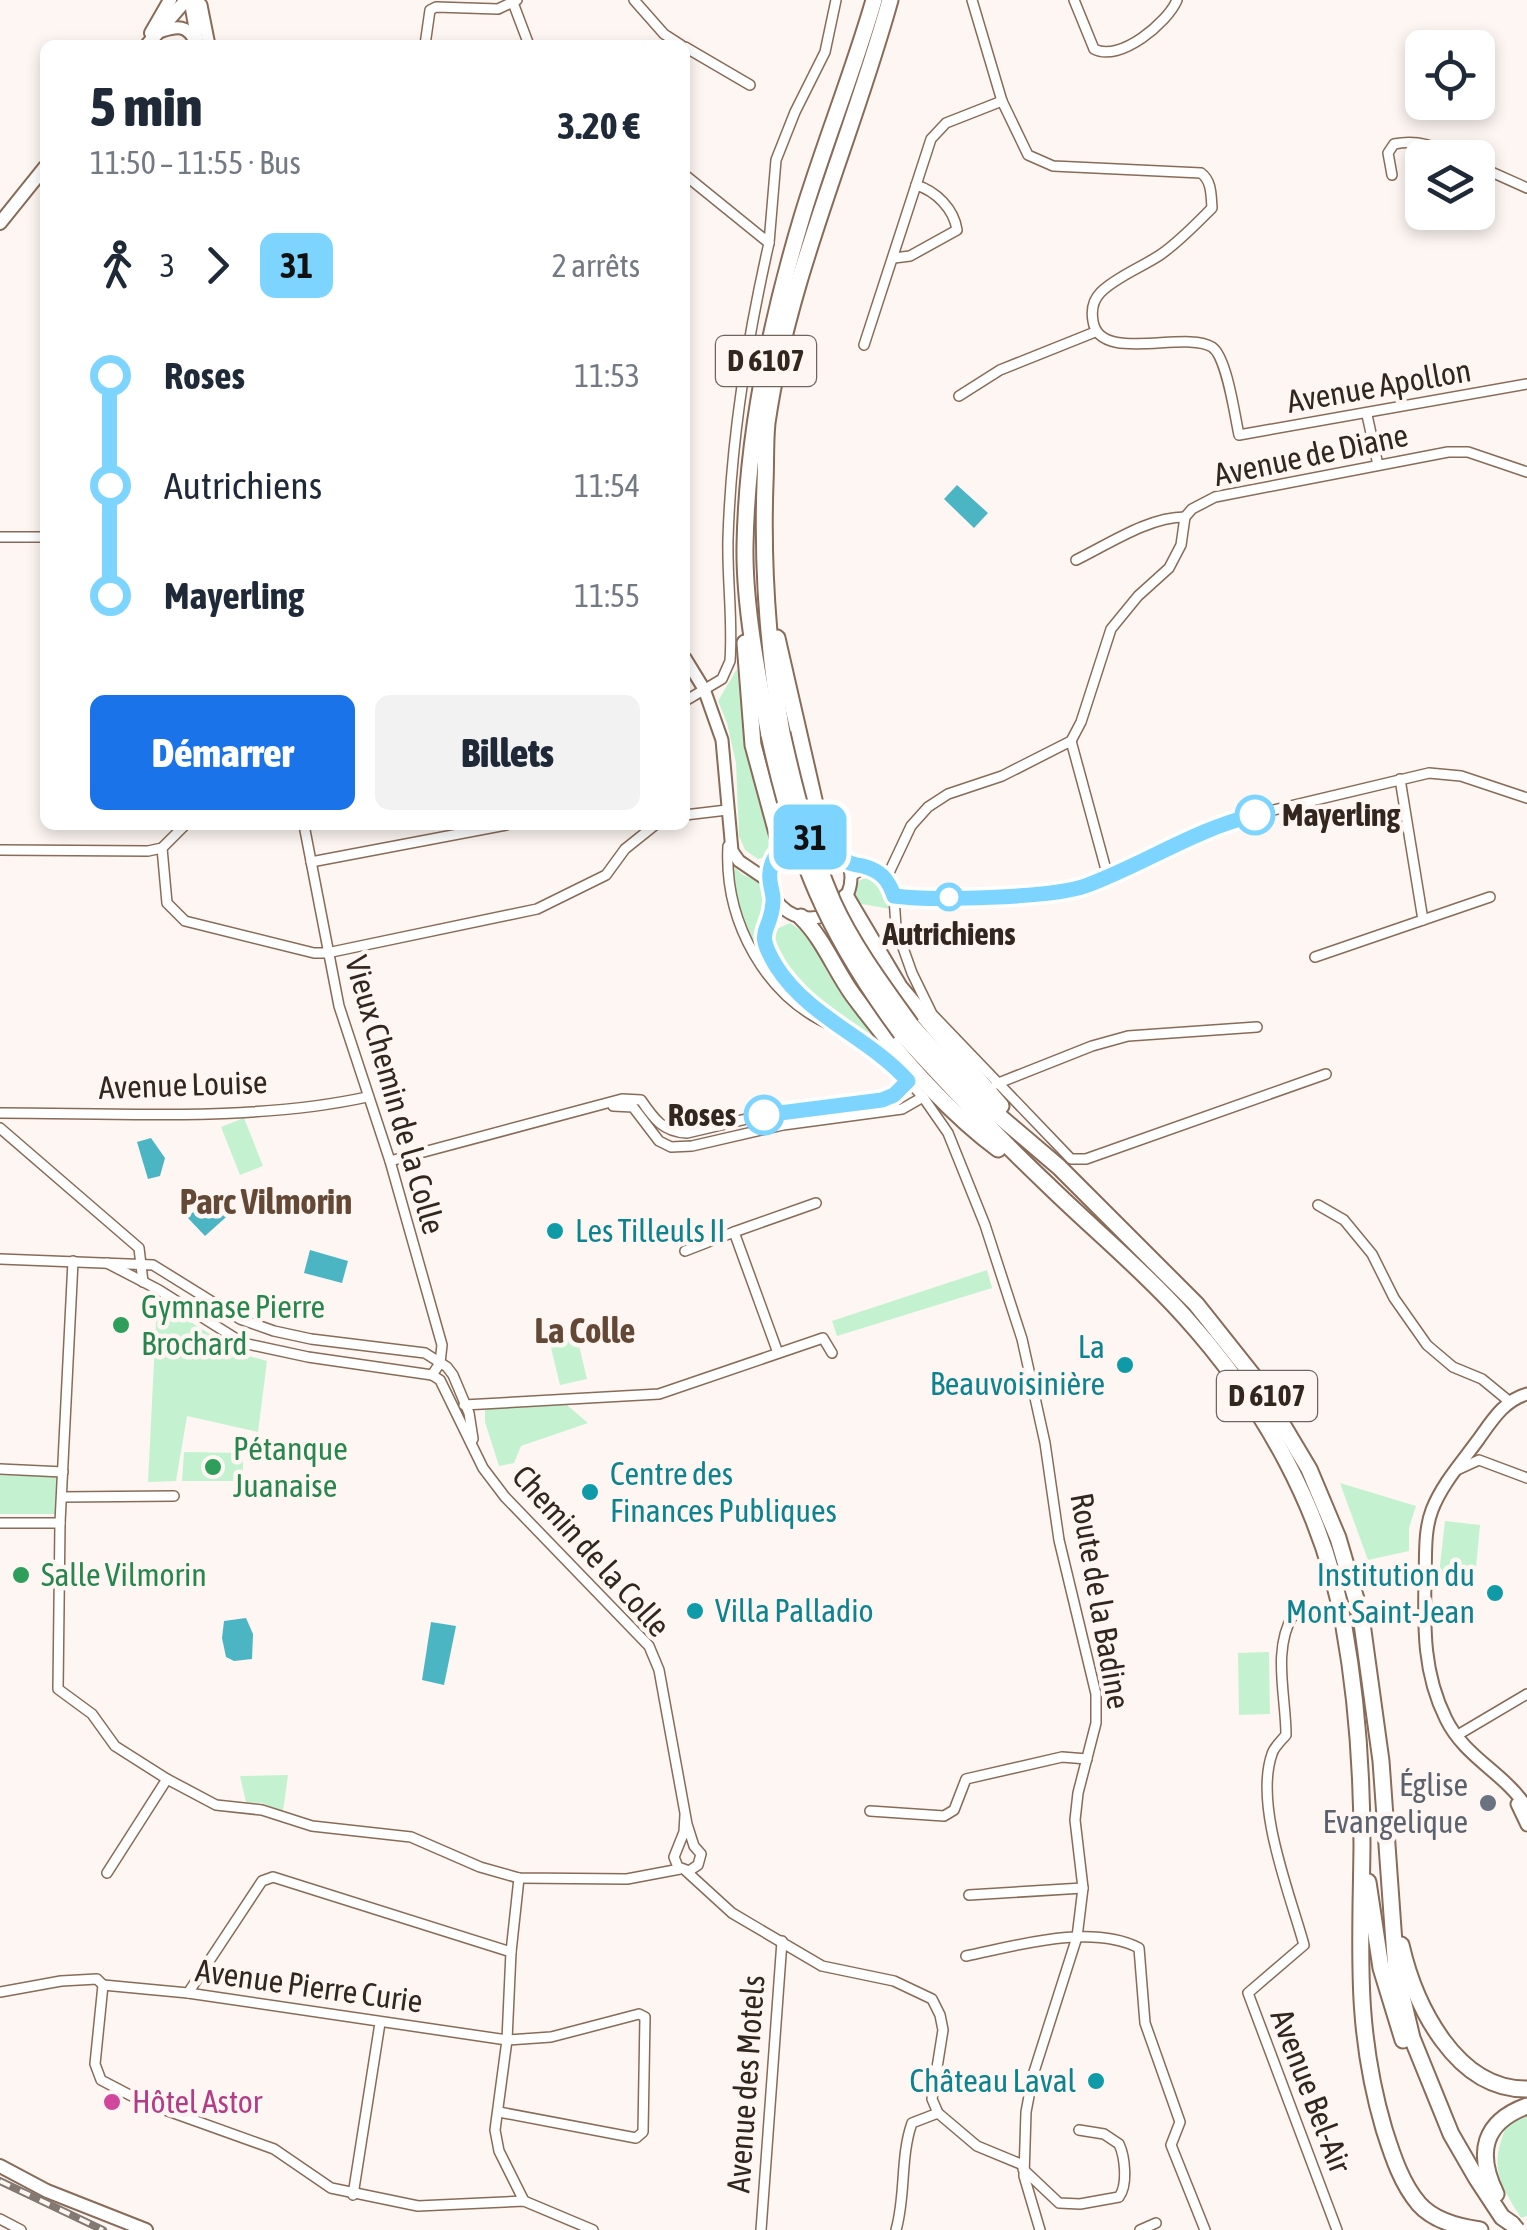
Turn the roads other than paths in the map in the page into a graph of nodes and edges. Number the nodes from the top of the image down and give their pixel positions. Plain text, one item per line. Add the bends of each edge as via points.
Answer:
1 (191, 0) edge
2 (514, 0) edge
3 (634, 0) edge
4 (836, 0) edge
5 (874, 0) edge
6 (890, 0) edge
7 (972, 0) edge
8 (1074, 0) edge
9 (1177, 0) edge
10 (171, 1) edge
11 (162, 30) junction
12 (149, 40) edge
13 (151, 40) edge
14 (195, 40) edge
15 (197, 40) edge
16 (208, 40) edge
17 (426, 40) edge
18 (528, 40) edge
19 (674, 40) edge
20 (690, 50) edge
21 (750, 85) dead end
22 (1002, 101) junction
23 (1405, 142) edge
24 (40, 173) edge
25 (1495, 174) edge
26 (1392, 176) dead end
27 (690, 179) edge
28 (916, 185) junction
29 (1527, 188) edge
30 (0, 223) edge
31 (769, 243) junction
32 (894, 258) junction
33 (1095, 332) junction
34 (864, 346) dead end
35 (1527, 384) edge
36 (959, 396) dead end
37 (1367, 415) junction
38 (1378, 465) junction
39 (1527, 472) edge
40 (1185, 517) junction
41 (0, 537) edge
42 (40, 537) edge
43 (763, 548) junction
44 (745, 549) junction
45 (1076, 560) dead end
46 (690, 666) edge
47 (704, 688) junction
48 (690, 698) edge
49 (776, 734) junction
50 (1071, 742) junction
51 (1400, 780) junction
52 (1527, 798) edge
53 (727, 810) junction
54 (690, 815) edge
55 (180, 830) edge
56 (305, 830) edge
57 (480, 830) edge
58 (649, 830) edge
59 (729, 833) junction
60 (823, 838) junction
61 (162, 848) junction
62 (782, 848) junction
63 (0, 850) edge
64 (311, 862) junction
65 (848, 862) junction
66 (771, 865) junction
67 (869, 867) junction
68 (753, 868) junction
69 (851, 876) junction
70 (887, 877) junction
71 (1108, 877) junction
72 (770, 882) junction
73 (773, 895) junction
74 (894, 896) junction
75 (846, 897) junction
76 (1490, 897) dead end
77 (793, 914) junction
78 (768, 918) junction
79 (1423, 920) junction
80 (327, 953) junction
81 (1315, 956) dead end
82 (1256, 1027) dead end
83 (906, 1029) junction
84 (843, 1031) junction
85 (1326, 1074) dead end
86 (908, 1081) junction
87 (996, 1084) junction
88 (367, 1097) junction
89 (923, 1097) junction
90 (600, 1107) junction
91 (780, 1111) junction
92 (0, 1113) edge
93 (783, 1124) junction
94 (0, 1128) edge
95 (390, 1161) junction
96 (1059, 1167) junction
97 (1048, 1186) junction
98 (816, 1203) dead end
99 (1318, 1204) dead end
100 (734, 1232) junction
101 (685, 1250) dead end
102 (0, 1259) edge
103 (73, 1261) junction
104 (106, 1264) junction
105 (143, 1264) junction
106 (170, 1274) junction
107 (143, 1282) junction
108 (159, 1290) junction
109 (274, 1330) junction
110 (270, 1349) junction
111 (778, 1353) junction
112 (832, 1353) dead end
113 (440, 1363) junction
114 (432, 1375) junction
115 (1527, 1394) edge
116 (1510, 1402) junction
117 (466, 1404) junction
118 (454, 1409) junction
119 (472, 1442) junction
120 (0, 1469) edge
121 (1457, 1470) junction
122 (63, 1472) junction
123 (1527, 1478) edge
124 (174, 1496) dead end
125 (62, 1497) junction
126 (0, 1523) edge
127 (60, 1523) junction
128 (1293, 1615) dead end
129 (1527, 1694) edge
130 (1456, 1736) junction
131 (1087, 1759) junction
132 (1496, 1777) junction
133 (167, 1779) junction
134 (1527, 1808) edge
135 (870, 1811) dead end
136 (1527, 1824) edge
137 (686, 1831) junction
138 (1362, 1844) junction
139 (694, 1846) junction
140 (680, 1847) junction
141 (674, 1857) junction
142 (688, 1869) junction
143 (108, 1873) dead end
144 (655, 1875) junction
145 (519, 1878) junction
146 (1084, 1888) junction
147 (1390, 1890) junction
148 (968, 1895) dead end
149 (1076, 1937) junction
150 (782, 1941) junction
151 (511, 1952) junction
152 (966, 1956) dead end
153 (103, 1985) junction
154 (0, 1992) edge
155 (188, 1994) junction
156 (380, 2022) junction
157 (507, 2040) junction
158 (1527, 2088) edge
159 (1527, 2106) edge
160 (499, 2112) junction
161 (938, 2113) junction
162 (1079, 2130) dead end
163 (0, 2166) edge
164 (1023, 2167) junction
165 (353, 2195) junction
166 (524, 2201) junction
167 (0, 2220) edge
168 (1156, 2224) dead end
169 (1511, 2227) edge
170 (18, 2229) edge
171 (146, 2230) edge
172 (592, 2230) edge
173 (761, 2230) edge
174 (896, 2230) edge
175 (1040, 2230) edge
176 (1140, 2230) edge
177 (1206, 2230) edge
178 (1337, 2230) edge
179 (1480, 2230) edge

1 - 11 main road
1 - 15 street
1 - 16 street via 201,5
2 - 17 street via 498,9 436,7
2 - 18 street
3 - 19 street
4 - 31 street via 825,52 776,160
5 - 44 highway, D 6107 via 768,344
6 - 43 highway, D 6107 via 782,348 767,426
7 - 22 street
8 - 9 street via 1094,49 1108,53 1161,24
10 - 12 main road
11 - 13 main road
11 - 14 street via 180,26
20 - 21 street
22 - 28 street via 946,124 931,139
22 - 33 street via 1028,155 1042,164 1205,176 1212,208 1165,252 1100,292 1092,306
23 - 26 street via 1388,153
24 - 30 main road
25 - 29 street
27 - 31 street
28 - 32 street
28 - 32 street via 931,189 957,230
31 - 47 street via 746,340 732,476 730,662 722,679
32 - 34 street
33 - 36 street via 1000,370
33 - 37 street, Avenue Apollon via 1118,343 1213,348 1239,435
35 - 37 street, Avenue Apollon
37 - 38 street
38 - 39 street, Avenue de Diane via 1468,452
38 - 40 street, Avenue de Diane via 1215,497
40 - 45 street via 1148,526
40 - 50 street, Avenue de Diane via 1169,568 1111,629
41 - 42 street
43 - 49 highway, D 6107
43 - 60 highway
44 - 49 highway, D 6107 via 757,666
44 - 62 highway via 754,746
46 - 47 street, Route de la Badine
47 - 48 street
47 - 53 street, Route de la Badine via 722,740
49 - 83 highway, D 6107, bridge via 834,904
50 - 70 street via 928,807 910,826
50 - 71 street
51 - 52 street via 1442,772
51 - 71 street via 1244,817
51 - 79 street
53 - 54 street
53 - 59 street, Route de la Badine
55 - 61 street
56 - 64 street, Vieux Chemin de la Colle
57 - 64 street
58 - 80 street via 606,875 537,909
59 - 68 street, Route de la Badine via 739,861
59 - 84 street, Route de la Badine via 735,909 760,965 810,1017
60 - 62 street via 801,838
60 - 65 street
61 - 63 street
61 - 80 street via 167,903 185,922
62 - 66 street
64 - 80 street, Vieux Chemin de la Colle
65 - 67 street
65 - 69 street
66 - 68 street
66 - 72 street
67 - 69 street
67 - 70 street
68 - 72 street, Route de la Badine
69 - 75 street
70 - 74 street
71 - 74 street via 1049,893
72 - 73 street
73 - 77 street
73 - 78 street, Route de la Badine
74 - 87 street via 896,928 932,1014
75 - 77 street via 827,915
75 - 96 highway via 900,988
76 - 79 street
77 - 78 street
77 - 97 highway via 812,928 829,962 912,1066 992,1144
78 - 84 street, Route de la Badine via 764,942 777,967
79 - 81 street
80 - 88 street, Vieux Chemin de la Colle
82 - 87 street via 1128,1036
83 - 96 highway, D 6107
83 - 97 highway, D 6107 via 972,1110
84 - 86 street, Route de la Badine
85 - 87 street via 1078,1160
86 - 89 street, Route de la Badine
86 - 91 street via 882,1100
88 - 92 street, Avenue Louise via 242,1111
88 - 95 street, Vieux Chemin de la Colle
89 - 93 street via 902,1110
89 - 131 street, Route de la Badine via 948,1132 1029,1365 1058,1540 1096,1694
90 - 91 street via 641,1100 674,1133
90 - 93 street via 633,1107 671,1147
90 - 95 street
91 - 93 street
94 - 105 street via 139,1248
95 - 113 street, Vieux Chemin de la Colle via 442,1344
96 - 147 highway, D 6107 via 1196,1304 1254,1377 1309,1469 1361,1616
97 - 138 highway, D 6107 via 1184,1316 1243,1388 1296,1479 1343,1620 1354,1689
98 - 100 street
99 - 116 street via 1344,1220 1372,1254 1426,1345
100 - 101 street
100 - 111 street
102 - 103 street
103 - 104 street
103 - 122 street
104 - 105 street
104 - 107 street
105 - 106 street
105 - 107 street
106 - 108 street
106 - 109 street via 240,1319
107 - 108 street
108 - 110 street via 243,1344
109 - 110 street
109 - 113 street via 425,1353
110 - 114 street
111 - 112 street via 822,1338
111 - 117 street via 659,1394
113 - 114 street
113 - 117 street, Chemin de la Colle
114 - 118 street, Chemin de la Colle
115 - 116 street
116 - 121 street
117 - 118 street
117 - 119 street, Chemin de la Colle
118 - 119 street, Chemin de la Colle
119 - 137 street, Chemin de la Colle via 505,1497 648,1646
120 - 122 street
121 - 123 street via 1479,1460
121 - 130 street via 1428,1521 1424,1632 1437,1697
122 - 125 street
124 - 125 street
125 - 127 street
126 - 127 street
127 - 133 street via 58,1689 92,1714 115,1746
128 - 178 street, Avenue Bel-Air via 1282,1653 1286,1735 1272,1751 1267,1784 1274,1842 1304,1944 1248,1994
129 - 130 street
130 - 132 street
131 - 135 street via 1062,1757 966,1779 954,1810 944,1816
131 - 146 street, Route de la Badine via 1075,1820
132 - 134 street
132 - 136 street
133 - 143 street
133 - 145 street via 216,1806 412,1837
137 - 139 street, Chemin de la Colle
137 - 140 street, Chemin de la Colle
138 - 169 highway, D 6107 via 1381,1968 1403,2040 1446,2139
138 - 179 highway via 1360,2014 1388,2139 1420,2206 1455,2226
139 - 140 street
139 - 142 street, Chemin de la Colle via 700,1854
140 - 141 street, Chemin de la Colle
141 - 142 street
141 - 144 street, Chemin de la Colle
142 - 144 street
142 - 150 street via 732,1913
144 - 145 street
145 - 151 street
146 - 148 street
146 - 149 street, Route de la Badine
147 - 158 highway via 1407,1968 1440,2036 1467,2068 1493,2084
147 - 169 highway, D 6107 via 1396,1972 1427,2081 1476,2179
149 - 152 street
149 - 164 street, Route de la Badine via 1033,2075
149 - 177 street via 1138,1948 1145,2023 1180,2122 1171,2146
150 - 161 street via 834,1970 894,1981 932,1999 943,2030 932,2099
150 - 173 street, Avenue des Motels
151 - 155 street via 273,1878 262,1881
151 - 157 street
153 - 154 street, Avenue Pierre Curie via 91,1978
153 - 155 street, Avenue Pierre Curie
153 - 165 street via 94,2064 101,2080 274,2149 330,2188
155 - 156 street, Avenue Pierre Curie
156 - 157 street, Avenue Pierre Curie
156 - 165 street
157 - 160 street
157 - 160 street, Avenue Pierre Curie via 645,2017 643,2132 636,2138
159 - 169 highway via 1496,2123 1486,2146 1489,2178
160 - 166 street via 495,2140
161 - 164 street via 977,2146
161 - 174 street via 912,2123
162 - 164 street via 1119,2144 1126,2177 1120,2197 1059,2203
163 - 171 main road
164 - 175 street, Route de la Badine
165 - 166 street via 418,2206
166 - 172 street
167 - 170 street
168 - 176 street

